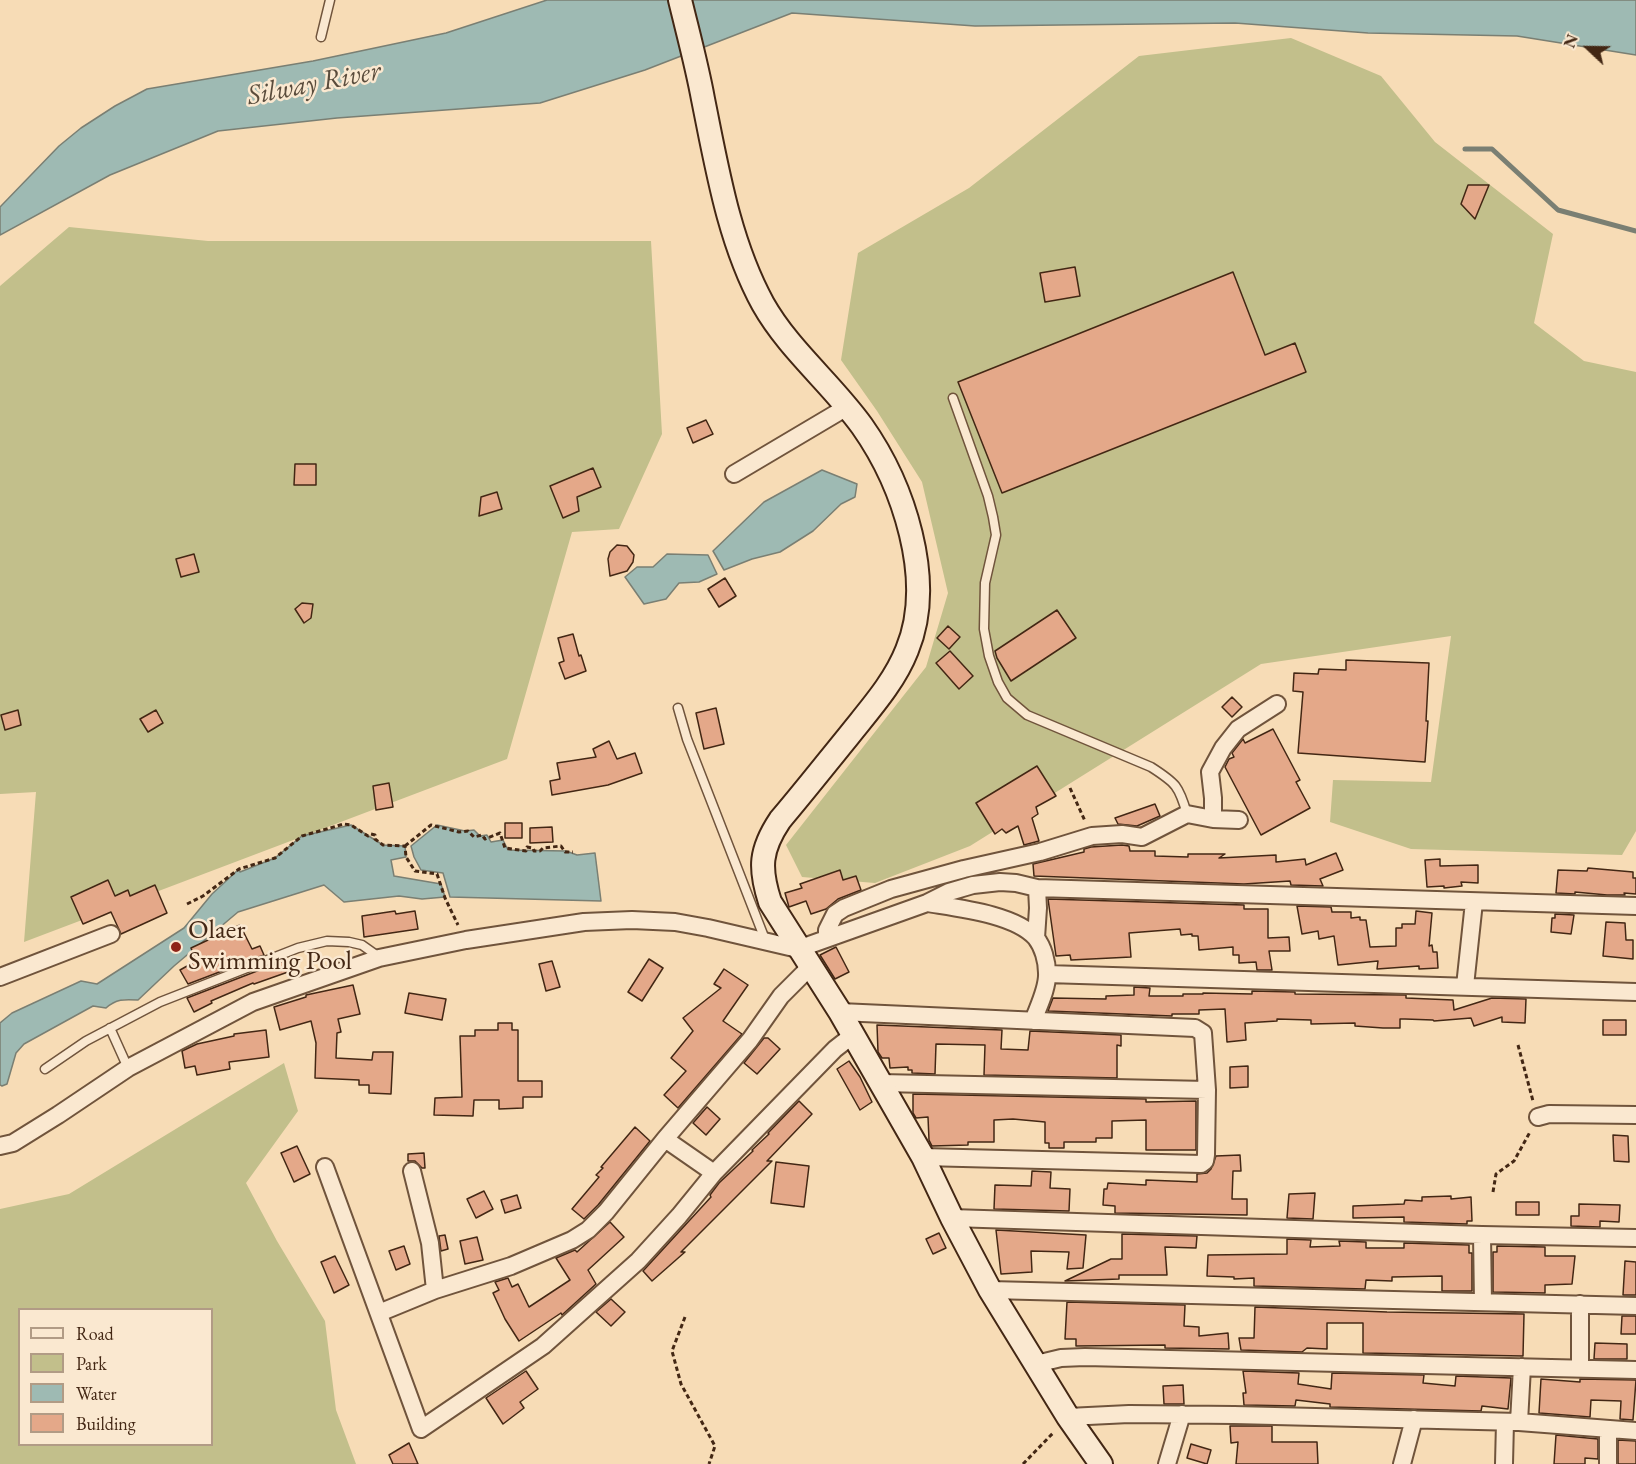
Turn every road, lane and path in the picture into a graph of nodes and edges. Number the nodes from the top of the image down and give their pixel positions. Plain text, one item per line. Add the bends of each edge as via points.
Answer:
1 (330, 0) edge
2 (680, 0) edge
3 (321, 37) dead end
4 (953, 398) dead end
5 (847, 407) junction
6 (734, 474) dead end
7 (1277, 704) dead end
8 (678, 708) dead end
9 (1070, 788) dead end
10 (1187, 814) junction
11 (1213, 819) junction
12 (1239, 820) dead end
13 (1092, 836) junction
14 (405, 846) junction
15 (573, 852) dead end
16 (1037, 888) junction
17 (1474, 902) junction
18 (927, 903) junction
19 (187, 904) dead end
20 (1636, 906) edge
21 (111, 934) dead end
22 (827, 938) junction
23 (1036, 938) junction
24 (466, 940) junction
25 (766, 942) junction
26 (379, 958) junction
27 (804, 958) junction
28 (1047, 975) junction
29 (0, 977) edge
30 (1465, 986) junction
31 (1636, 992) edge
32 (840, 1012) junction
33 (1033, 1021) junction
34 (110, 1028) junction
35 (853, 1035) junction
36 (1518, 1045) dead end
37 (128, 1068) junction
38 (45, 1069) dead end
39 (881, 1083) junction
40 (1207, 1090) junction
41 (1636, 1115) edge
42 (1538, 1117) junction
43 (665, 1139) junction
44 (0, 1146) edge
45 (924, 1157) junction
46 (325, 1167) dead end
47 (412, 1171) dead end
48 (714, 1173) junction
49 (1493, 1192) dead end
50 (952, 1218) junction
51 (1482, 1235) junction
52 (1636, 1238) edge
53 (435, 1290) junction
54 (990, 1290) junction
55 (1483, 1302) junction
56 (1580, 1304) junction
57 (1636, 1306) edge
58 (379, 1313) junction
59 (685, 1317) dead end
60 (1036, 1364) junction
61 (1522, 1367) junction
62 (1580, 1367) junction
63 (1636, 1370) edge
64 (1182, 1414) junction
65 (1068, 1418) junction
66 (1414, 1419) junction
67 (1512, 1422) junction
68 (1608, 1430) junction
69 (1636, 1431) edge
70 (709, 1464) edge
71 (1023, 1464) edge
72 (1101, 1464) edge
73 (1167, 1464) edge
74 (1402, 1464) edge
75 (1504, 1464) edge
76 (1608, 1464) edge

1 - 3 lane
2 - 5 main road via 740,252 780,332
4 - 10 lane via 988,496 996,535 986,583 984,629 989,656 1007,698 1027,715 1151,767 1178,788
5 - 6 street
5 - 27 main road via 880,454 907,521 914,551 918,606 907,650 885,689 780,820 764,849 762,865 770,902
7 - 11 street via 1238,729 1223,748 1210,772
8 - 25 lane
9 - 13 path
10 - 11 street
10 - 13 street via 1142,837
11 - 12 street
13 - 22 street via 891,889 835,914
14 - 15 path via 431,825 468,831 485,839 500,833 505,848 526,852 527,847 540,851 561,846 566,852
14 - 19 path via 383,844 375,835 368,836 351,825 312,832 275,858 240,869
14 - 24 path via 406,857 415,871 437,874
16 - 17 street
16 - 18 street via 1000,882 973,885
16 - 23 street
17 - 20 street
17 - 30 street
18 - 22 street
18 - 23 street via 997,918 1018,925
21 - 29 street
22 - 27 street
23 - 28 street via 1043,951
24 - 25 street via 584,922 632,920 675,922
24 - 26 street
25 - 27 street
26 - 34 lane via 362,945 349,942 327,941 298,948 160,1002
26 - 37 street via 253,1002
27 - 32 main road
27 - 43 street via 750,1040
28 - 30 street
28 - 33 street
30 - 31 street
32 - 33 street
32 - 35 main road
33 - 40 street via 1201,1030 1205,1039
34 - 37 lane
34 - 38 lane
35 - 39 main road
35 - 48 street
36 - 42 path
37 - 44 street via 13,1143
39 - 40 street
39 - 45 main road
40 - 45 street via 1206,1155 1201,1164
41 - 42 street
42 - 49 path via 1514,1161 1496,1174
43 - 48 street
43 - 53 street via 626,1190 588,1230 511,1266
45 - 50 main road
46 - 58 street
47 - 53 street via 430,1243
48 - 58 street via 638,1261 543,1346 441,1415 412,1404
50 - 51 street
50 - 54 main road
51 - 52 street
51 - 55 street
53 - 58 street
54 - 55 street
54 - 60 main road
55 - 56 street
56 - 57 street
56 - 62 street
59 - 70 path via 672,1351 681,1384 715,1446
60 - 61 street via 1085,1357
60 - 65 main road
61 - 62 street
61 - 67 street
62 - 63 street
64 - 65 street
64 - 66 street
64 - 73 street
65 - 71 path
65 - 72 main road
66 - 67 street
66 - 74 street
67 - 68 street
67 - 75 street
68 - 69 street
68 - 76 street

